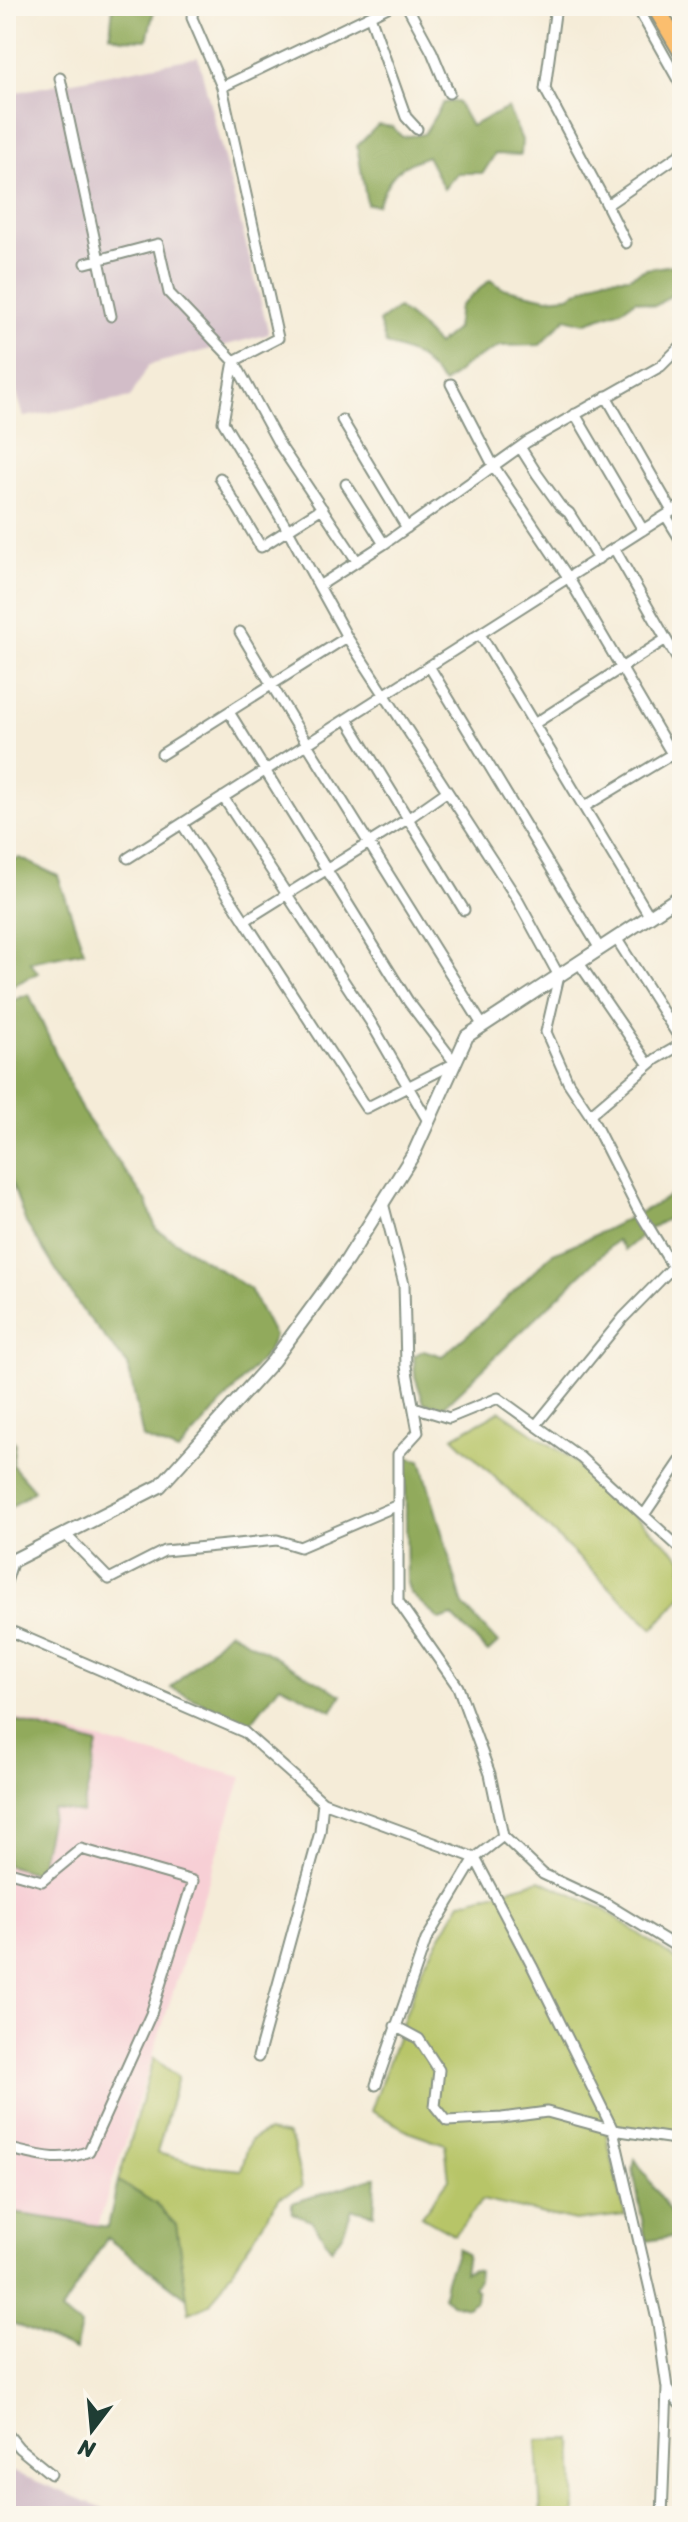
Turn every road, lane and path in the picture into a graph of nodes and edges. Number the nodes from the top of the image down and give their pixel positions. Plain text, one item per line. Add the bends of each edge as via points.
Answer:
1 (193, 6) edge
2 (390, 6) edge
3 (407, 6) edge
4 (556, 6) edge
5 (648, 10) edge
6 (370, 16) junction
7 (682, 52) edge
8 (60, 78) dead end
9 (222, 87) junction
10 (682, 87) edge
11 (449, 93) dead end
12 (417, 129) dead end
13 (682, 153) edge
14 (607, 205) junction
15 (626, 243) dead end
16 (99, 260) junction
17 (86, 263) dead end
18 (111, 316) dead end
19 (682, 345) edge
20 (234, 361) junction
21 (451, 384) dead end
22 (606, 396) junction
23 (575, 414) junction
24 (342, 420) dead end
25 (520, 447) junction
26 (493, 465) junction
27 (220, 478) dead end
28 (346, 484) dead end
29 (682, 505) edge
30 (322, 508) junction
31 (669, 513) junction
32 (407, 528) junction
33 (288, 530) junction
34 (643, 530) junction
35 (682, 542) edge
36 (384, 544) junction
37 (614, 548) junction
38 (598, 559) junction
39 (357, 561) junction
40 (568, 577) junction
41 (319, 586) junction
42 (240, 632) dead end
43 (480, 634) junction
44 (347, 637) junction
45 (666, 639) junction
46 (429, 666) junction
47 (682, 667) edge
48 (622, 669) junction
49 (271, 685) junction
50 (385, 694) junction
51 (229, 712) junction
52 (347, 719) junction
53 (534, 724) junction
54 (307, 744) junction
55 (682, 748) edge
56 (162, 754) dead end
57 (672, 754) junction
58 (265, 770) junction
59 (682, 771) edge
60 (446, 792) junction
61 (223, 797) junction
62 (584, 807) junction
63 (409, 818) junction
64 (182, 824) junction
65 (369, 844) junction
66 (128, 858) dead end
67 (327, 870) junction
68 (286, 895) junction
69 (682, 895) edge
70 (464, 910) dead end
71 (650, 917) junction
72 (246, 920) junction
73 (616, 938) junction
74 (600, 949) junction
75 (579, 963) junction
76 (559, 976) junction
77 (483, 1026) junction
78 (682, 1043) edge
79 (455, 1063) junction
80 (649, 1065) junction
81 (409, 1088) junction
82 (590, 1115) junction
83 (428, 1121) junction
84 (383, 1203) junction
85 (677, 1268) edge
86 (682, 1286) edge
87 (414, 1407) junction
88 (536, 1425) junction
89 (682, 1459) edge
90 (398, 1505) junction
91 (644, 1515) junction
92 (65, 1534) junction
93 (682, 1550) edge
94 (9, 1562) edge
95 (6, 1582) edge
96 (6, 1629) edge
97 (323, 1802) junction
98 (503, 1836) junction
99 (475, 1858) junction
100 (6, 1871) edge
101 (682, 1950) edge
102 (395, 2026) junction
103 (258, 2057) dead end
104 (376, 2085) dead end
105 (613, 2130) junction
106 (682, 2140) edge
107 (6, 2148) edge
108 (667, 2388) junction
109 (682, 2407) edge
110 (6, 2432) edge
111 (51, 2474) dead end
112 (662, 2516) edge

1 - 9 street via 192,18
2 - 6 street
3 - 11 street
4 - 14 street via 545,89
5 - 7 highway
5 - 10 street
6 - 9 street
6 - 12 street via 406,117
8 - 16 street
9 - 20 street via 278,338
13 - 14 street
14 - 15 street
16 - 17 street
16 - 18 street
16 - 20 street via 158,244 169,293
19 - 22 street via 661,366
20 - 30 street via 279,444
20 - 33 street via 223,422
21 - 26 street
22 - 23 street
22 - 31 street
23 - 25 street
23 - 34 street
24 - 32 street
25 - 26 street
25 - 38 street
26 - 32 street
26 - 40 street
27 - 33 street via 261,547
28 - 36 street
29 - 31 street
30 - 33 street
30 - 39 street
31 - 34 street
31 - 35 street
32 - 36 street
33 - 41 street
34 - 37 street
36 - 39 street
37 - 38 street
37 - 45 street
38 - 40 street
39 - 41 street
40 - 43 street
40 - 48 street
41 - 44 street
42 - 49 street
43 - 46 street
43 - 53 street
44 - 49 street
44 - 50 street
45 - 47 street
45 - 48 street
46 - 50 street
46 - 74 street
48 - 53 street
48 - 57 street
49 - 51 street
49 - 54 street
50 - 52 street
50 - 60 street
51 - 56 street
51 - 58 street
52 - 54 street
52 - 63 street
53 - 62 street
54 - 58 street
54 - 65 street
55 - 57 street
57 - 59 street
57 - 62 street
58 - 61 street
58 - 67 street
60 - 63 street
60 - 76 street via 516,897
61 - 64 street
61 - 68 street
62 - 71 street
63 - 65 street
63 - 70 street
64 - 66 street
64 - 72 street
65 - 67 street
65 - 77 street
67 - 68 street
67 - 79 street via 408,1001
68 - 72 street
68 - 81 street
69 - 71 street
71 - 73 street
72 - 81 street via 366,1108
73 - 74 street
73 - 78 street
74 - 75 street
75 - 76 street
75 - 80 street
76 - 77 street
76 - 82 street via 546,1032
77 - 79 street via 467,1036
78 - 80 street
79 - 81 street
79 - 83 street
80 - 82 street
81 - 83 street
82 - 85 street via 637,1208
83 - 84 street
84 - 87 street via 404,1284 406,1366
84 - 92 street via 273,1361 160,1486
85 - 86 street
85 - 88 street via 623,1318
87 - 88 street via 449,1418 498,1398
87 - 90 street via 418,1432 398,1454
88 - 91 street
89 - 91 street
90 - 92 street via 300,1547 277,1540 164,1551 109,1579
90 - 98 street via 398,1601 458,1687 490,1774
91 - 93 street
92 - 94 street
94 - 95 street
96 - 97 street via 244,1732
97 - 99 street
97 - 103 street via 320,1832
98 - 99 street
98 - 101 street via 543,1874 605,1903
99 - 102 street via 426,1940
99 - 105 street
100 - 107 street via 42,1881 81,1849 193,1881 151,2014 89,2151 60,2159
102 - 104 street
102 - 105 street via 419,2039 439,2070 435,2106 447,2121 547,2112
105 - 106 street
105 - 108 street via 658,2324
108 - 109 street
108 - 112 street
110 - 111 street

